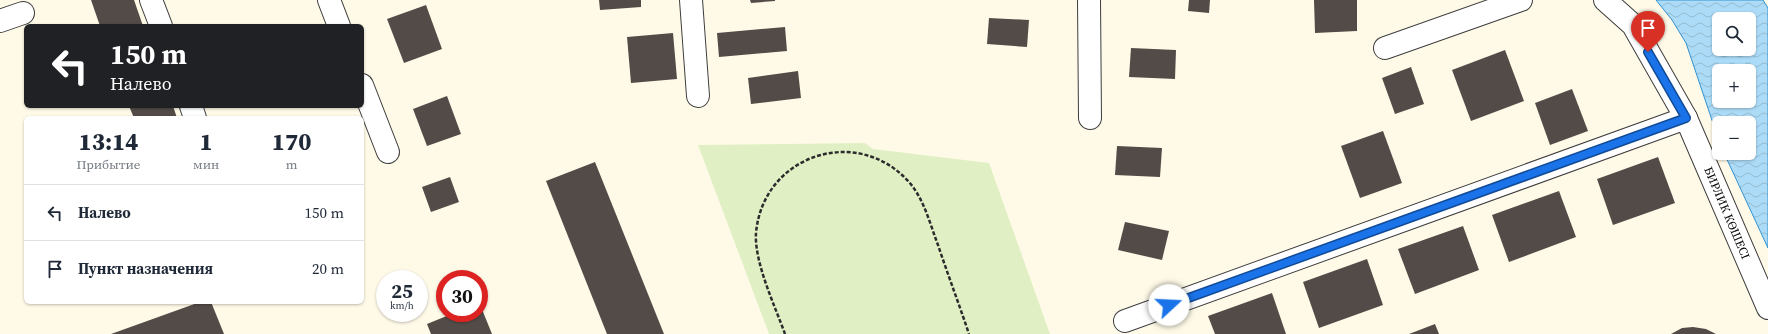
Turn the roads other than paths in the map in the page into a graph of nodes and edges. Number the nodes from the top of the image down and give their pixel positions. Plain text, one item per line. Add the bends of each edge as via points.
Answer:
1 (151, 0) edge
2 (329, 0) edge
3 (691, 0) edge
4 (1089, 0) edge
5 (1521, 0) edge
6 (1605, 0) edge
7 (23, 13) dead end
8 (0, 21) edge
9 (160, 24) edge
10 (338, 24) edge
11 (1385, 48) dead end
12 (364, 90) edge
13 (698, 96) dead end
14 (1090, 118) dead end
15 (1686, 118) junction
16 (388, 152) dead end
17 (1768, 308) edge
18 (1125, 321) dead end

1 - 9 street
2 - 10 street
3 - 13 street
4 - 14 street
5 - 11 street
6 - 15 street, БИРЛИК КӨШЕСІ via 1633,25
7 - 8 street
12 - 16 street
15 - 17 street, БИРЛИК КӨШЕСІ
15 - 18 street

